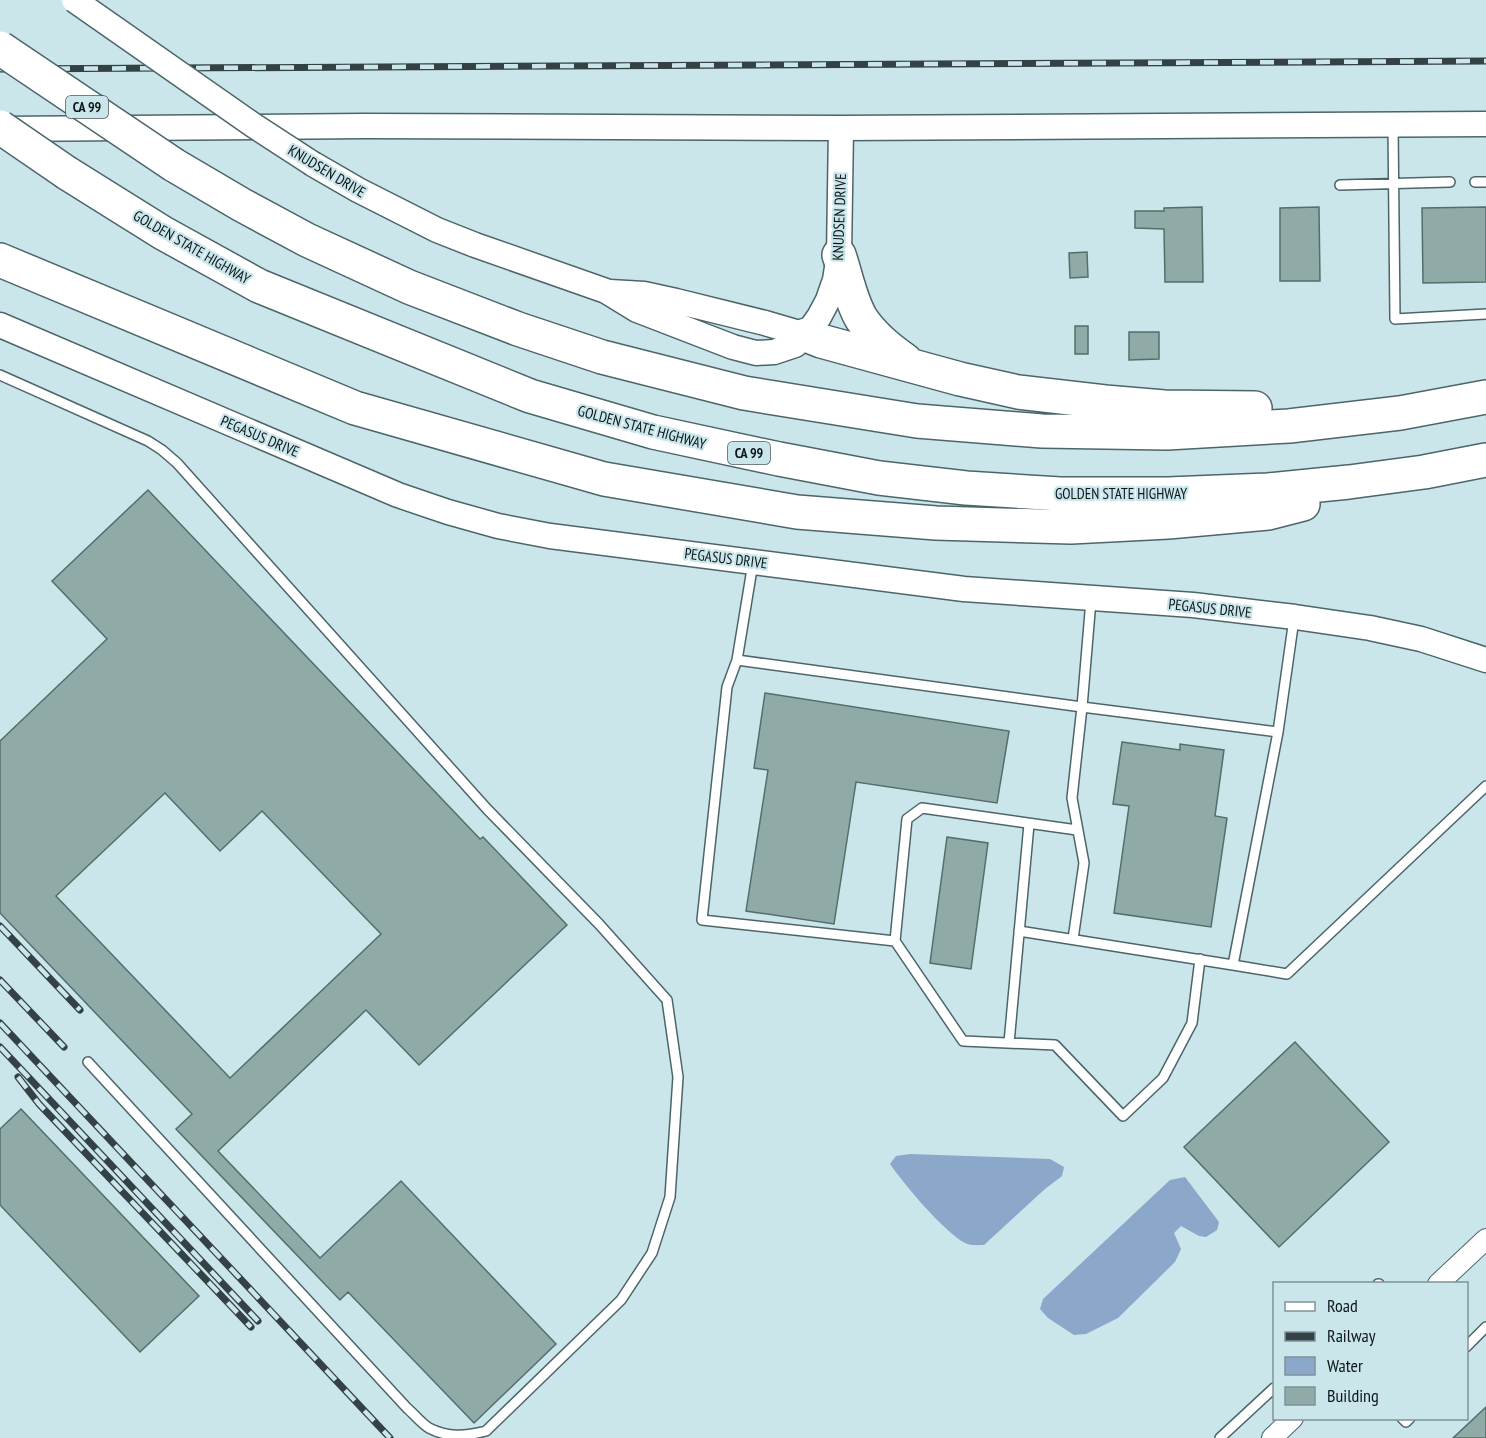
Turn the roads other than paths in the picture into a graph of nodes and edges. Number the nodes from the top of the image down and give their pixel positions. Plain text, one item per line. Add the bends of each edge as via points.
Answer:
1 (74, 0) edge
2 (0, 48) edge
3 (1486, 124) edge
4 (1393, 126) junction
5 (0, 128) edge
6 (841, 128) junction
7 (1450, 182) dead end
8 (1475, 182) dead end
9 (1486, 182) edge
10 (1393, 184) junction
11 (1340, 185) dead end
12 (839, 255) junction
13 (0, 260) edge
14 (1486, 314) edge
15 (0, 325) edge
16 (806, 335) junction
17 (913, 367) junction
18 (0, 375) edge
19 (1486, 397) edge
20 (1400, 413) junction
21 (1486, 460) edge
22 (1424, 472) junction
23 (753, 561) junction
24 (1092, 598) junction
25 (1295, 617) junction
26 (737, 660) junction
27 (1486, 660) edge
28 (1082, 706) junction
29 (1278, 732) junction
30 (1486, 786) edge
31 (1029, 824) junction
32 (1077, 830) junction
33 (1019, 931) junction
34 (1073, 939) junction
35 (895, 941) junction
36 (1200, 958) junction
37 (1233, 965) junction
38 (1009, 1043) junction
39 (88, 1062) dead end
40 (1486, 1239) edge
41 (1440, 1282) edge
42 (1486, 1327) edge
43 (1468, 1346) edge
44 (1273, 1390) edge
45 (1220, 1438) edge

1 - 16 street, KNUDSEN DRIVE, bridge via 313,164 437,230 606,291 676,301
2 - 20 highway, CA 99, bridge via 174,165 307,240 409,287 602,357 744,393 917,421 1042,431 1167,433 1289,426
3 - 4 street, GOLDEN STATE HIGHWAY
4 - 6 street, GOLDEN STATE HIGHWAY
4 - 10 lane
5 - 6 street, GOLDEN STATE HIGHWAY
5 - 22 highway, GOLDEN STATE HIGHWAY / CA 99, bridge via 163,233 259,286 530,396 653,432 879,478 1060,494 1268,490
6 - 12 street, KNUDSEN DRIVE
7 - 10 lane
8 - 9 lane
10 - 11 lane
10 - 14 lane via 1395,319
12 - 16 street, KNUDSEN DRIVE via 828,300
12 - 17 highway via 861,317 882,342
13 - 22 highway via 355,408 604,479 797,512 936,523 1071,527 1168,522 1268,513
15 - 23 street, PEGASUS DRIVE via 398,495 448,512 550,536
16 - 17 highway
17 - 20 highway via 1018,392 1105,402
18 - 39 lane via 148,441 177,463 487,809 667,1000 678,1077 670,1197 652,1253 621,1300 486,1431 449,1436 429,1428 407,1408
19 - 20 highway, CA 99
21 - 22 highway, GOLDEN STATE HIGHWAY / CA 99
23 - 24 street, PEGASUS DRIVE via 964,589
23 - 26 lane
24 - 25 street, PEGASUS DRIVE
24 - 28 lane
25 - 27 street, PEGASUS DRIVE via 1421,639
25 - 29 lane
26 - 28 lane
26 - 35 lane via 727,687 702,920
28 - 29 lane
28 - 32 lane via 1071,798
29 - 37 lane
30 - 37 lane via 1287,974
31 - 32 lane
31 - 33 lane
31 - 35 lane via 922,808 907,819
32 - 34 lane via 1084,863
33 - 34 lane
33 - 38 lane
34 - 36 lane
35 - 38 lane via 963,1041
36 - 37 lane
36 - 38 lane via 1192,1023 1163,1078 1123,1116 1054,1045
40 - 41 street
42 - 43 lane
44 - 45 lane

